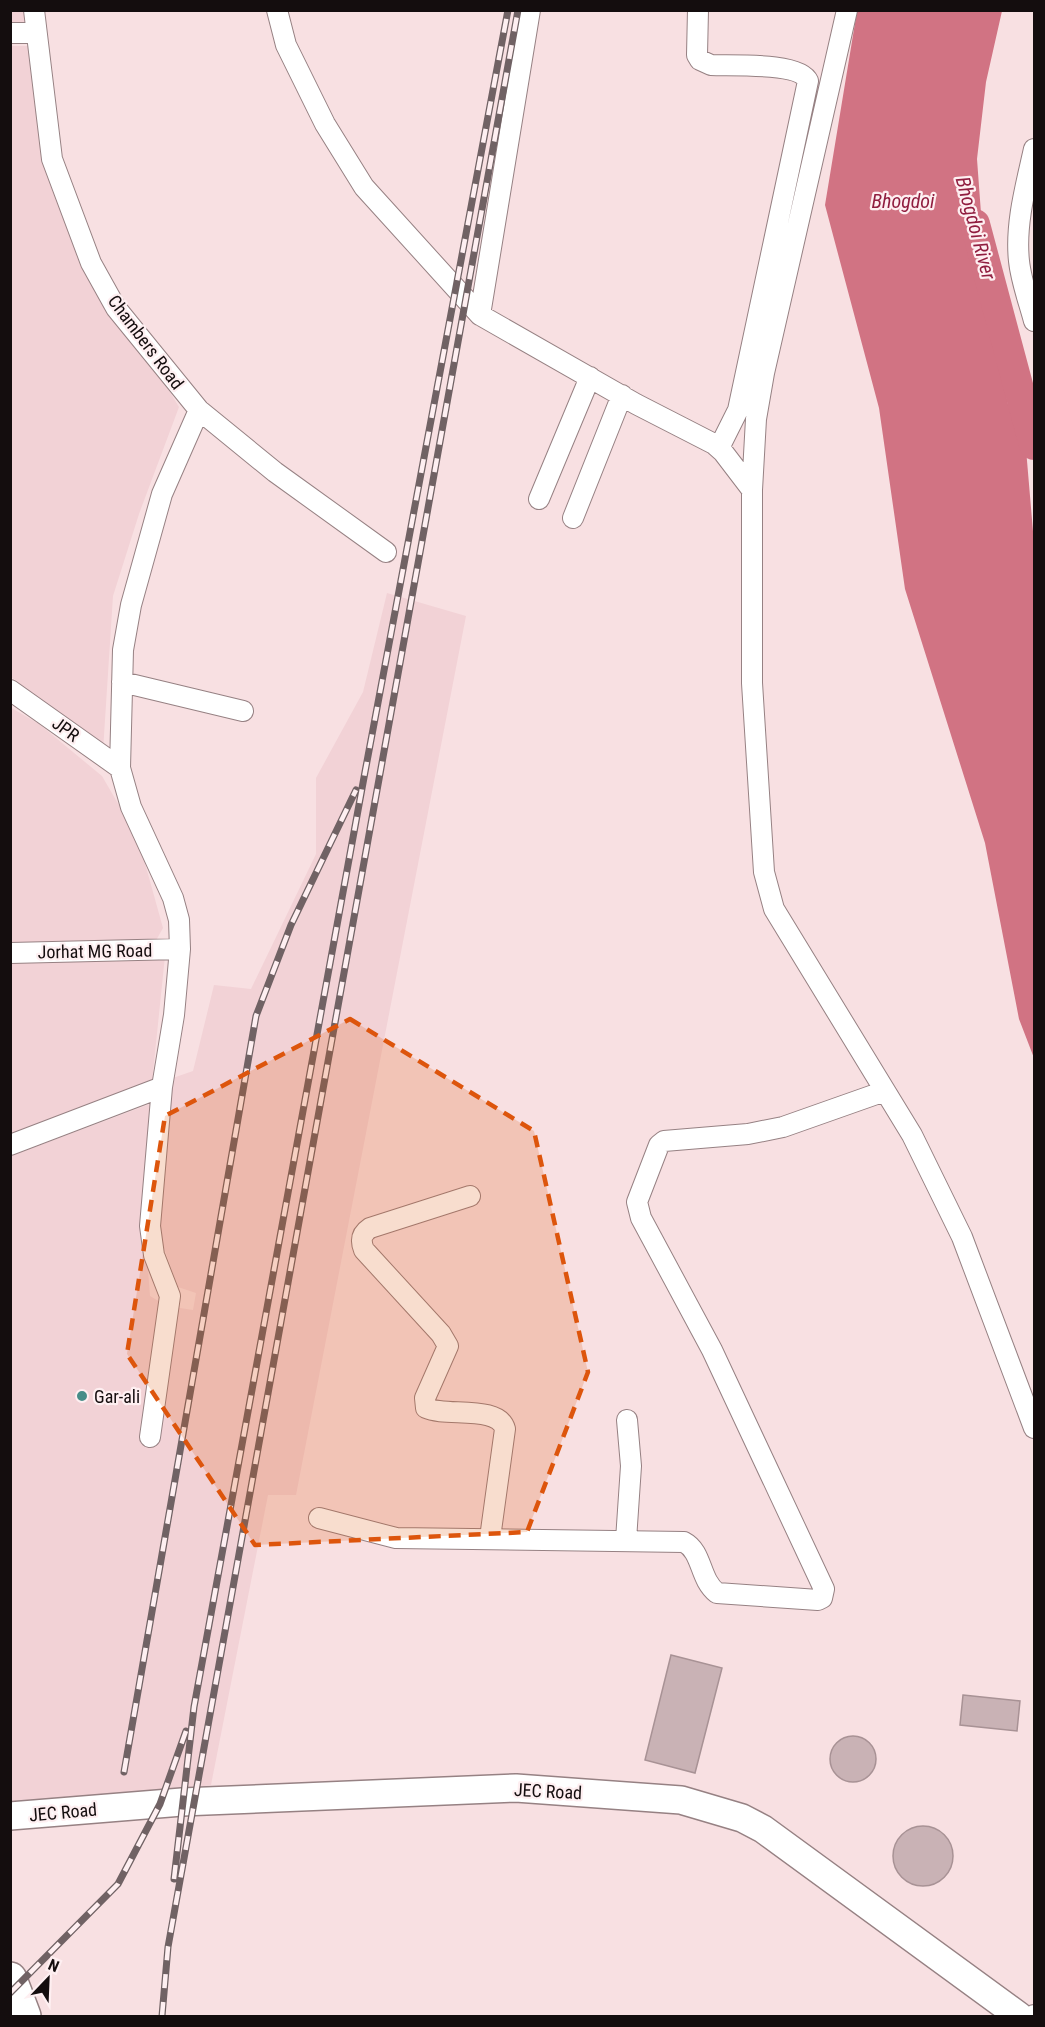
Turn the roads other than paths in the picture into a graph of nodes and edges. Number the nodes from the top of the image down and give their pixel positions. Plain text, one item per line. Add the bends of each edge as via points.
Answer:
1 (34, 10) edge
2 (277, 10) edge
3 (530, 10) edge
4 (698, 10) edge
5 (847, 10) edge
6 (10, 33) edge
7 (36, 33) junction
8 (1035, 149) edge
9 (1027, 265) edge
10 (480, 315) junction
11 (1035, 321) edge
12 (590, 377) junction
13 (622, 395) junction
14 (199, 410) junction
15 (719, 448) junction
16 (752, 490) junction
17 (539, 499) dead end
18 (573, 518) dead end
19 (386, 552) dead end
20 (122, 682) junction
21 (10, 690) edge
22 (243, 711) dead end
23 (120, 768) junction
24 (180, 949) junction
25 (10, 953) edge
26 (162, 1087) junction
27 (885, 1091) junction
28 (10, 1145) edge
29 (470, 1196) dead end
30 (627, 1420) dead end
31 (1035, 1428) edge
32 (150, 1437) dead end
33 (319, 1518) dead end
34 (490, 1538) junction
35 (626, 1540) junction
36 (10, 1816) edge
37 (10, 1979) edge
38 (24, 2016) edge
39 (1019, 2016) edge

1 - 7 street, Chambers Road
2 - 10 street via 286,45 364,187
3 - 10 street
4 - 15 street via 700,60 711,65 793,69 808,81 738,410
5 - 16 street via 758,397
6 - 7 street
7 - 14 street, Chambers Road via 52,159 92,263 116,308
8 - 9 street via 1024,190
9 - 11 street
10 - 12 street
12 - 13 street
12 - 17 street
13 - 15 street
13 - 18 street
14 - 19 street, Chambers Road via 275,472
14 - 20 street via 174,462 149,539 125,633
15 - 16 street
16 - 27 street via 752,683 767,890 774,909
20 - 22 street
20 - 23 street
21 - 23 street, JPR
23 - 24 street via 131,807 173,898
24 - 25 street, Jorhat MG Road
24 - 26 street
26 - 28 street
26 - 32 street via 151,1237 170,1296
27 - 31 street via 912,1135 962,1237
27 - 35 street via 783,1127 664,1141 637,1202 641,1218 755,1439 824,1589 822,1598 717,1593 704,1579 690,1545
29 - 34 street via 370,1228 364,1232 361,1243 448,1346 424,1398 426,1408 495,1416 504,1423
30 - 35 street via 631,1473
33 - 34 street via 396,1538
34 - 35 street
36 - 39 street, JEC Road via 182,1802 516,1788 681,1800 742,1818 763,1829
37 - 38 highway

